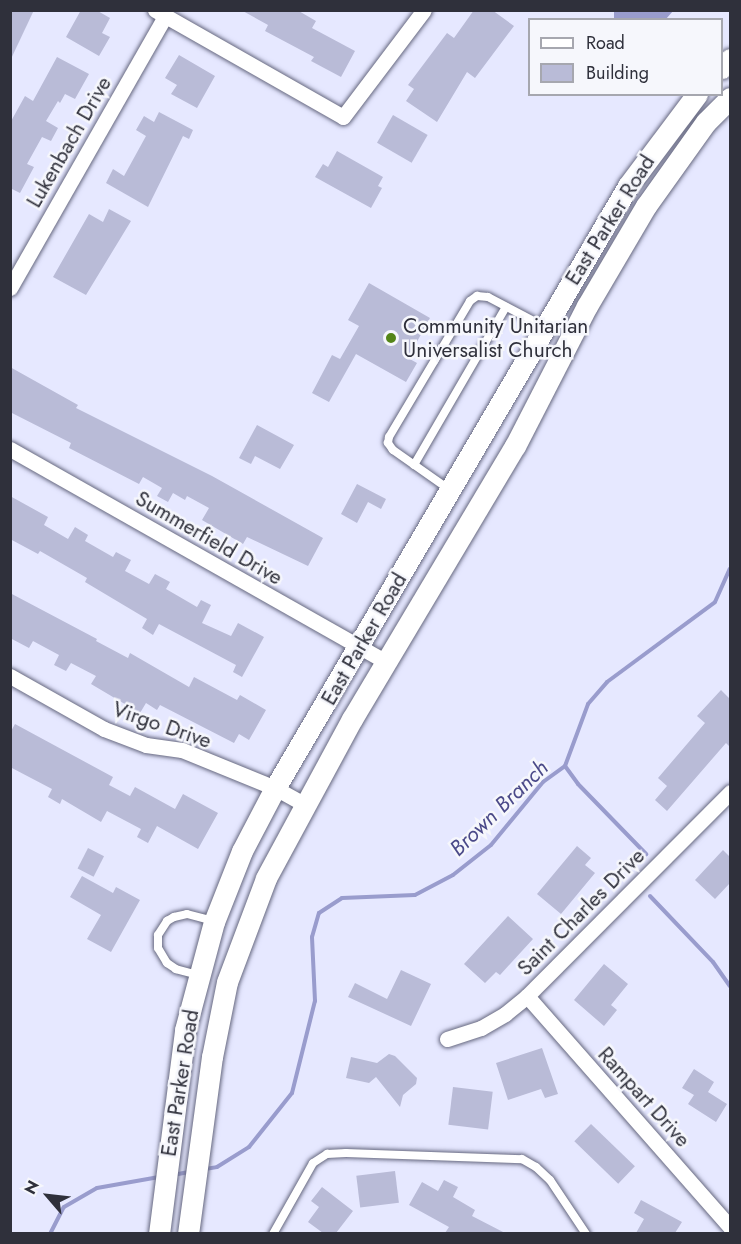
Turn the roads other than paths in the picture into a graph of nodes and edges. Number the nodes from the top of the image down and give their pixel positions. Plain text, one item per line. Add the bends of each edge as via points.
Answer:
1 (424, 10) edge
2 (160, 13) edge
3 (730, 98) edge
4 (691, 100) edge
5 (706, 122) junction
6 (634, 176) junction
7 (656, 191) junction
8 (10, 288) edge
9 (564, 295) junction
10 (587, 306) junction
11 (506, 307) junction
12 (546, 327) junction
13 (488, 428) junction
14 (515, 446) junction
15 (10, 449) edge
16 (414, 465) junction
17 (452, 490) junction
18 (480, 505) junction
19 (414, 555) junction
20 (441, 573) junction
21 (359, 648) junction
22 (386, 662) junction
23 (10, 676) edge
24 (275, 788) junction
25 (730, 792) edge
26 (304, 804) junction
27 (214, 922) junction
28 (199, 975) junction
29 (227, 982) junction
30 (526, 996) junction
31 (447, 1039) dead end
32 (730, 1227) edge
33 (159, 1229) edge
34 (188, 1233) edge
35 (273, 1233) edge
36 (586, 1233) edge

1 - 2 street via 343,117
2 - 8 street, Lukenbach Drive
3 - 5 main road, East Parker Road
4 - 5 main road
4 - 6 main road, East Parker Road
5 - 7 main road, East Parker Road
6 - 7 main road
6 - 9 main road, East Parker Road
7 - 10 main road, East Parker Road
9 - 10 main road
9 - 12 main road, East Parker Road
10 - 14 main road, East Parker Road
11 - 12 lane
11 - 16 lane
11 - 16 lane via 488,297 477,296 470,301 389,437 393,450
12 - 13 main road, East Parker Road
13 - 14 main road
13 - 17 main road, East Parker Road
14 - 18 main road, East Parker Road
15 - 21 street, Summerfield Drive
16 - 17 lane
17 - 18 main road
17 - 19 main road, East Parker Road
18 - 20 main road, East Parker Road
19 - 20 main road
19 - 21 main road, East Parker Road
20 - 22 main road, East Parker Road
21 - 22 street, Summerfield Drive
21 - 24 main road, East Parker Road
22 - 26 main road, East Parker Road
23 - 24 street, Virgo Drive via 104,729 146,745 182,750
24 - 26 street, Virgo Drive
24 - 27 main road, East Parker Road via 234,868
25 - 30 street, Saint Charles Drive
26 - 29 main road, East Parker Road via 256,901
27 - 28 main road, East Parker Road
27 - 28 lane via 187,914 174,917 158,935 157,944 167,963
28 - 29 main road
28 - 33 main road, East Parker Road via 181,1052
29 - 34 main road, East Parker Road via 212,1057
30 - 31 street, Saint Charles Drive via 506,1014 481,1028
30 - 32 street, Rampart Drive
35 - 36 lane via 313,1163 327,1154 346,1153 522,1160 550,1180

